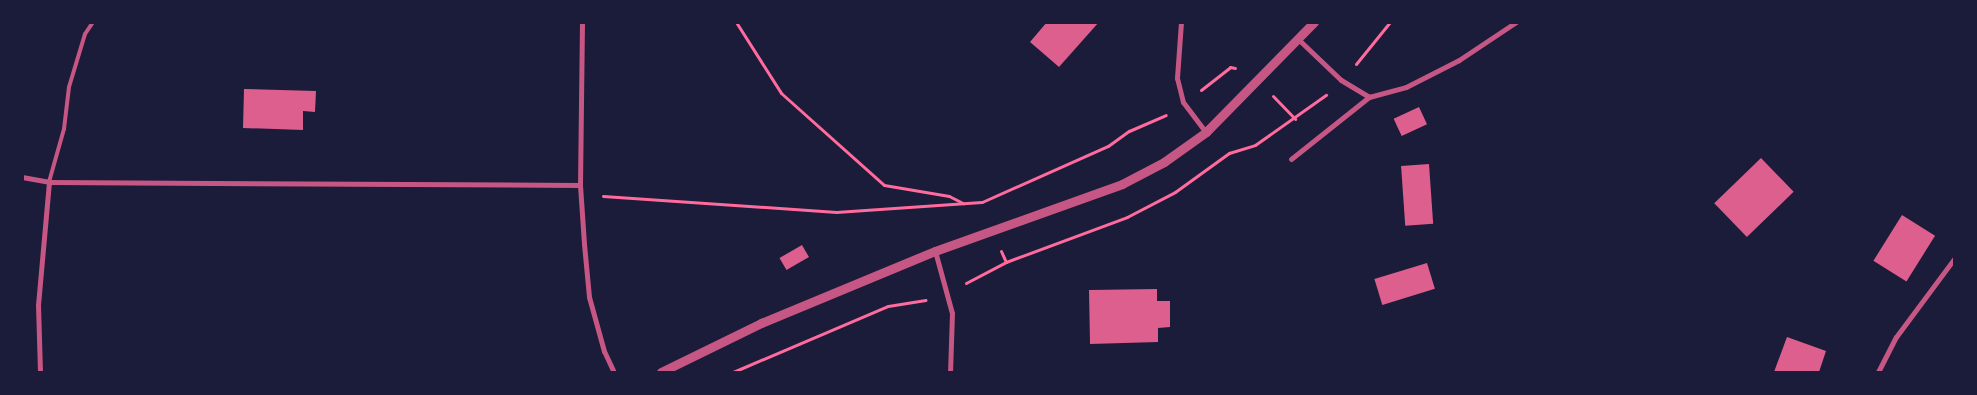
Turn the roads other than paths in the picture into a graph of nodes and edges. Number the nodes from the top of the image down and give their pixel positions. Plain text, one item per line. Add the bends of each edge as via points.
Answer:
1 (93, 22) edge
2 (582, 22) edge
3 (1181, 22) edge
4 (1314, 22) edge
5 (1516, 22) edge
6 (1298, 38) junction
7 (1369, 97) junction
8 (1206, 132) junction
9 (1291, 159) dead end
10 (22, 176) edge
11 (49, 182) junction
12 (580, 185) junction
13 (935, 251) junction
14 (1954, 259) edge
15 (40, 372) edge
16 (614, 372) edge
17 (661, 372) edge
18 (950, 372) edge
19 (1878, 372) edge

1 - 11 lane via 85,34 69,88 64,129
2 - 12 street
3 - 8 street via 1177,78 1183,102
4 - 6 street
5 - 7 street via 1459,60 1406,87
6 - 7 street via 1340,80
6 - 8 street
7 - 9 street
8 - 13 street via 1164,162 1122,184
10 - 11 street
11 - 12 street
11 - 15 street via 38,305
12 - 16 street via 589,297 604,351
13 - 17 street via 761,323
13 - 18 street via 952,313
14 - 19 street via 1896,337

